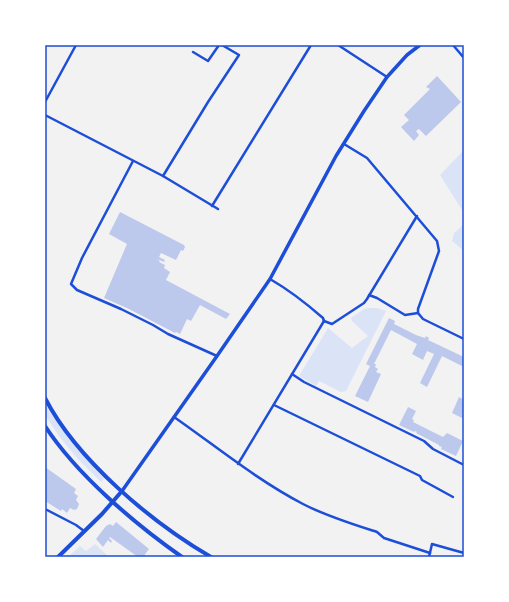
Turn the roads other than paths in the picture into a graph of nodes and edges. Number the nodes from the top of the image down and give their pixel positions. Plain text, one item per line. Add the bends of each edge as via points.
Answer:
1 (76, 45) edge
2 (220, 45) edge
3 (311, 45) edge
4 (338, 45) edge
5 (420, 45) edge
6 (453, 45) edge
7 (193, 52) dead end
8 (464, 58) edge
9 (387, 77) junction
10 (45, 102) edge
11 (45, 115) edge
12 (344, 144) junction
13 (133, 160) junction
14 (163, 176) junction
15 (212, 206) junction
16 (218, 209) dead end
17 (417, 216) junction
18 (270, 279) junction
19 (369, 295) junction
20 (418, 313) junction
21 (324, 321) junction
22 (464, 339) edge
23 (217, 356) junction
24 (292, 374) junction
25 (45, 398) edge
26 (274, 405) junction
27 (174, 417) junction
28 (45, 426) edge
29 (238, 464) junction
30 (464, 465) edge
31 (122, 490) junction
32 (453, 497) dead end
33 (113, 501) junction
34 (45, 509) edge
35 (85, 531) junction
36 (430, 553) junction
37 (464, 553) edge
38 (58, 557) edge
39 (182, 557) edge
40 (211, 557) edge
41 (429, 557) edge

1 - 10 street
2 - 7 street via 208,61
2 - 14 street via 239,55
3 - 15 street
4 - 9 street
5 - 9 street
6 - 8 street
9 - 12 street
11 - 13 street
12 - 17 street via 367,158
12 - 18 street
13 - 14 street
13 - 23 street via 71,284 77,290
14 - 15 street
15 - 16 street
17 - 19 street
17 - 20 street via 439,245
18 - 21 street via 307,305
18 - 23 street
19 - 20 street via 405,315
19 - 21 street via 364,303 338,321 332,324
20 - 22 street via 423,319
21 - 24 street
23 - 27 street
24 - 26 street
24 - 30 street via 424,441 433,449
25 - 31 main road via 51,410 92,463
26 - 29 street
26 - 32 street via 420,476 422,480
27 - 29 street
27 - 31 street
28 - 33 main road via 63,450
29 - 36 street via 293,499 323,513 377,532 384,538
31 - 33 main road
31 - 40 main road via 178,537
33 - 35 main road
33 - 39 main road
34 - 35 street
35 - 38 main road
36 - 37 street via 432,544
36 - 41 street

